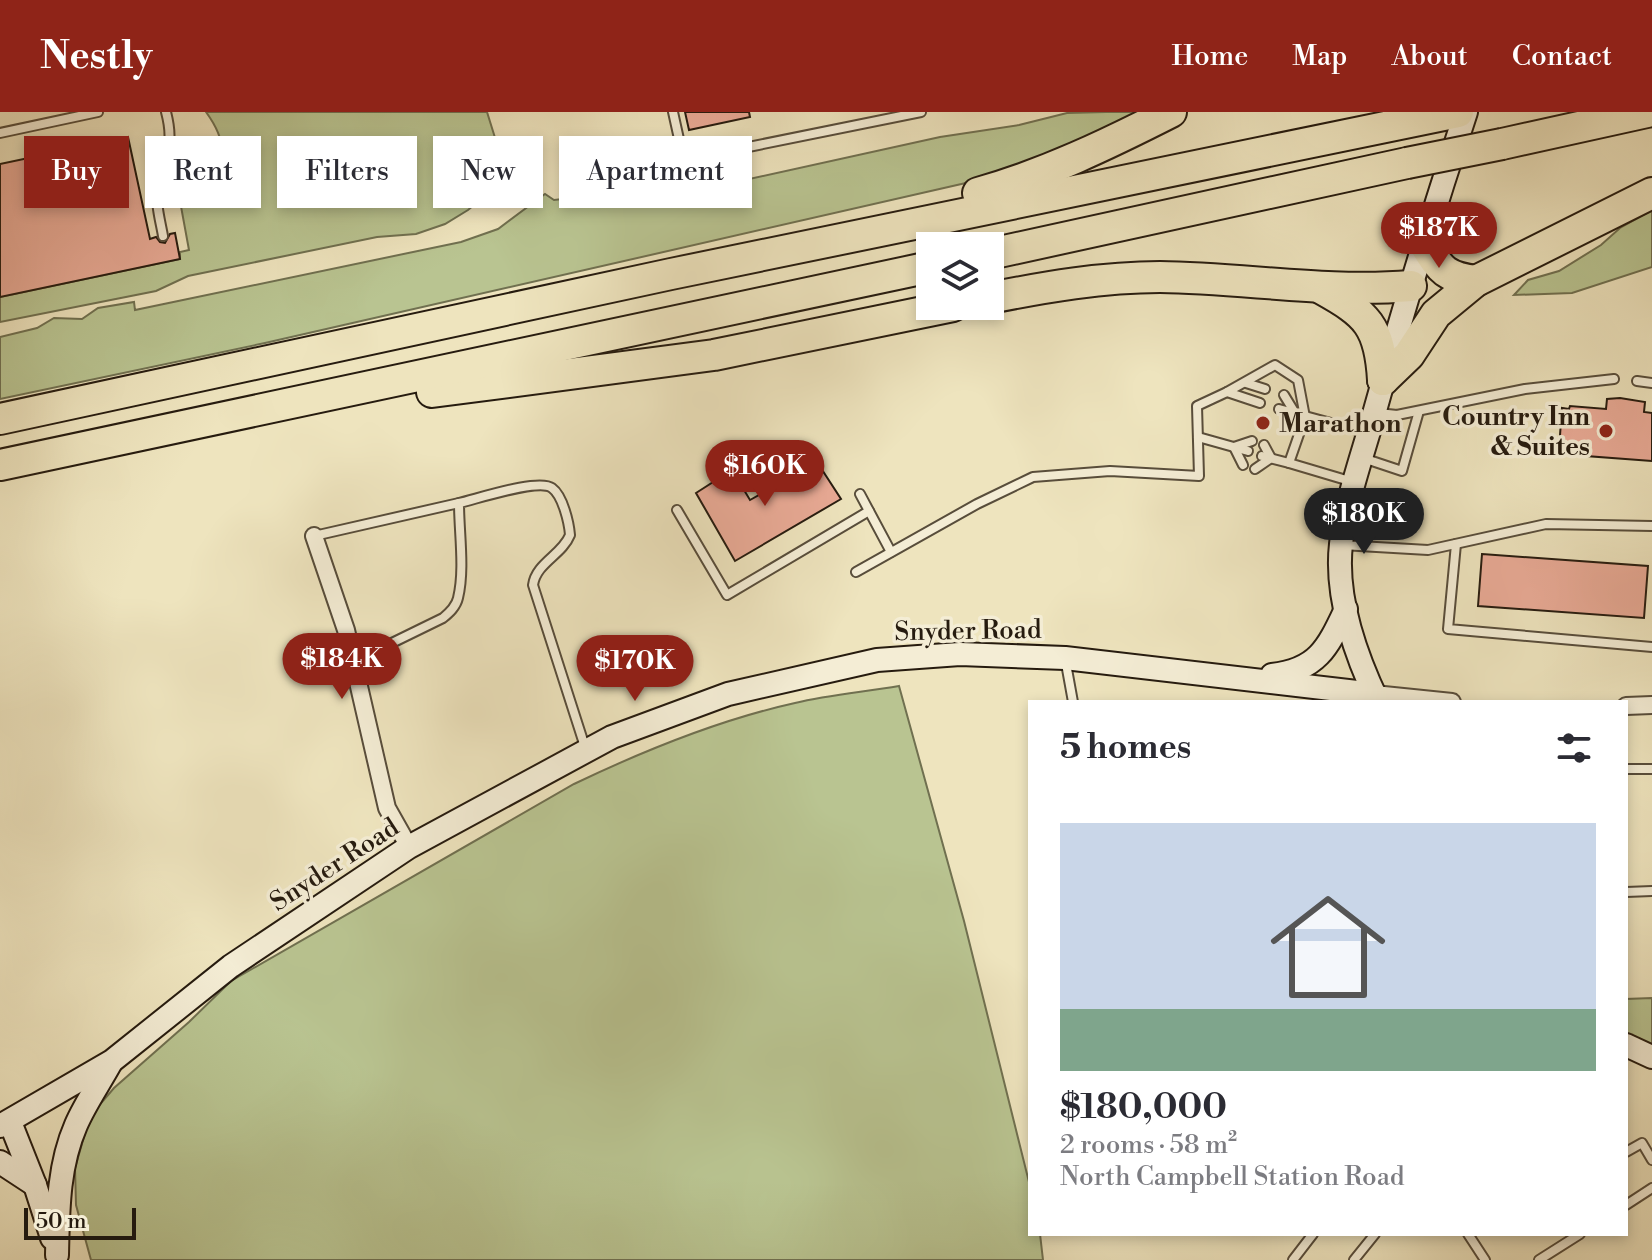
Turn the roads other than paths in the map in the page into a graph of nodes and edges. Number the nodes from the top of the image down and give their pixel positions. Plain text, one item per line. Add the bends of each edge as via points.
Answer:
1 (98, 112) edge
2 (166, 112) edge
3 (673, 112) edge
4 (921, 112) edge
5 (1171, 112) edge
6 (1458, 112) edge
7 (1466, 112) edge
8 (1647, 112) edge
9 (0, 133) edge
10 (1652, 193) edge
11 (163, 236) dead end
12 (1423, 242) junction
13 (1004, 251) edge
14 (763, 255) junction
15 (916, 270) edge
16 (1476, 281) junction
17 (1411, 286) junction
18 (1321, 289) junction
19 (1004, 295) edge
20 (916, 313) edge
21 (1614, 379) dead end
22 (1383, 380) junction
23 (1637, 381) dead end
24 (1246, 383) junction
25 (1652, 383) edge
26 (1265, 389) dead end
27 (1227, 392) junction
28 (1284, 395) dead end
29 (1260, 403) dead end
30 (1279, 409) dead end
31 (1419, 411) junction
32 (247, 414) junction
33 (1295, 414) junction
34 (1305, 417) junction
35 (0, 419) edge
36 (1371, 423) junction
37 (1198, 437) junction
38 (1252, 441) dead end
39 (1264, 445) dead end
40 (1234, 447) junction
41 (1248, 451) dead end
42 (1267, 457) junction
43 (1361, 458) junction
44 (1289, 463) junction
45 (0, 465) edge
46 (1243, 465) dead end
47 (1255, 469) dead end
48 (1354, 483) junction
49 (860, 494) dead end
50 (459, 503) junction
51 (677, 510) dead end
52 (869, 511) junction
53 (1652, 526) edge
54 (314, 536) joint
55 (1456, 544) junction
56 (1341, 545) junction
57 (891, 552) junction
58 (856, 572) dead end
59 (1346, 609) junction
60 (1652, 647) edge
61 (1065, 658) junction
62 (353, 662) junction
63 (1247, 678) junction
64 (1376, 698) edge
65 (1073, 700) edge
66 (1414, 700) edge
67 (1652, 705) edge
68 (1628, 706) edge
69 (586, 751) junction
70 (1628, 769) edge
71 (1652, 769) edge
72 (409, 847) junction
73 (1652, 891) edge
74 (1628, 892) edge
75 (1628, 1046) edge
76 (1652, 1057) edge
77 (112, 1061) junction
78 (5, 1124) edge
79 (1628, 1151) edge
80 (1652, 1160) edge
81 (0, 1162) edge
82 (35, 1185) junction
83 (1652, 1188) edge
84 (1628, 1204) edge
85 (1311, 1236) edge
86 (1373, 1236) edge
87 (1469, 1236) edge
88 (1577, 1236) edge
89 (58, 1258) edge
90 (1293, 1260) edge
91 (1354, 1260) edge
92 (1485, 1260) edge
93 (1539, 1260) edge

1 - 9 lane
2 - 11 lane via 170,148 156,199
3 - 4 lane via 681,148 694,158
5 - 14 highway via 1012,183
6 - 14 highway
7 - 12 street
8 - 13 highway, bridge
10 - 16 highway
12 - 16 highway via 1438,266 1455,278
12 - 17 street
14 - 35 highway
15 - 32 highway
16 - 22 highway via 1436,314 1409,355
17 - 18 highway
17 - 22 street
18 - 19 highway via 1161,277
18 - 22 highway via 1368,322 1380,350
20 - 32 highway via 674,362
21 - 31 lane via 1525,389
22 - 36 street
23 - 25 lane
24 - 26 lane
24 - 27 lane
24 - 34 lane via 1275,365 1298,380
27 - 29 lane
27 - 37 lane via 1197,406
28 - 33 lane
30 - 33 lane
31 - 36 lane
31 - 43 lane via 1402,471
32 - 45 highway
33 - 34 lane
34 - 36 lane
34 - 44 lane
36 - 43 street
37 - 40 lane
37 - 57 lane via 1199,476 1110,471 1033,477
38 - 40 lane
39 - 42 lane
40 - 41 lane
40 - 46 lane
42 - 44 lane
42 - 47 lane
43 - 48 street
44 - 48 lane
48 - 56 street
49 - 52 lane
50 - 54 lane
50 - 62 lane via 458,601 443,618
50 - 69 lane via 539,485 556,490 570,535 536,573 533,585
51 - 52 lane via 727,595
52 - 57 lane
53 - 55 lane via 1546,524
54 - 62 street
55 - 56 lane via 1428,550
55 - 60 lane via 1448,629
56 - 59 street
57 - 58 lane
59 - 63 street via 1315,660 1287,673
59 - 64 street
61 - 63 street, Snyder Road
61 - 65 lane
61 - 69 street, Snyder Road via 960,654 877,660 728,694
62 - 72 street via 387,808
63 - 64 street, Snyder Road
64 - 66 street, Snyder Road
67 - 68 street
69 - 72 street, Snyder Road
70 - 71 lane
72 - 77 street, Snyder Road via 231,966
73 - 74 lane
75 - 76 street
77 - 78 street, Snyder Road
77 - 89 street, Snyder Road via 76,1123 64,1161
78 - 82 street, Snyder Road
79 - 80 lane via 1642,1143
81 - 82 street
82 - 89 street, Snyder Road
83 - 84 lane
85 - 90 lane
86 - 91 lane
87 - 92 lane
88 - 93 lane

